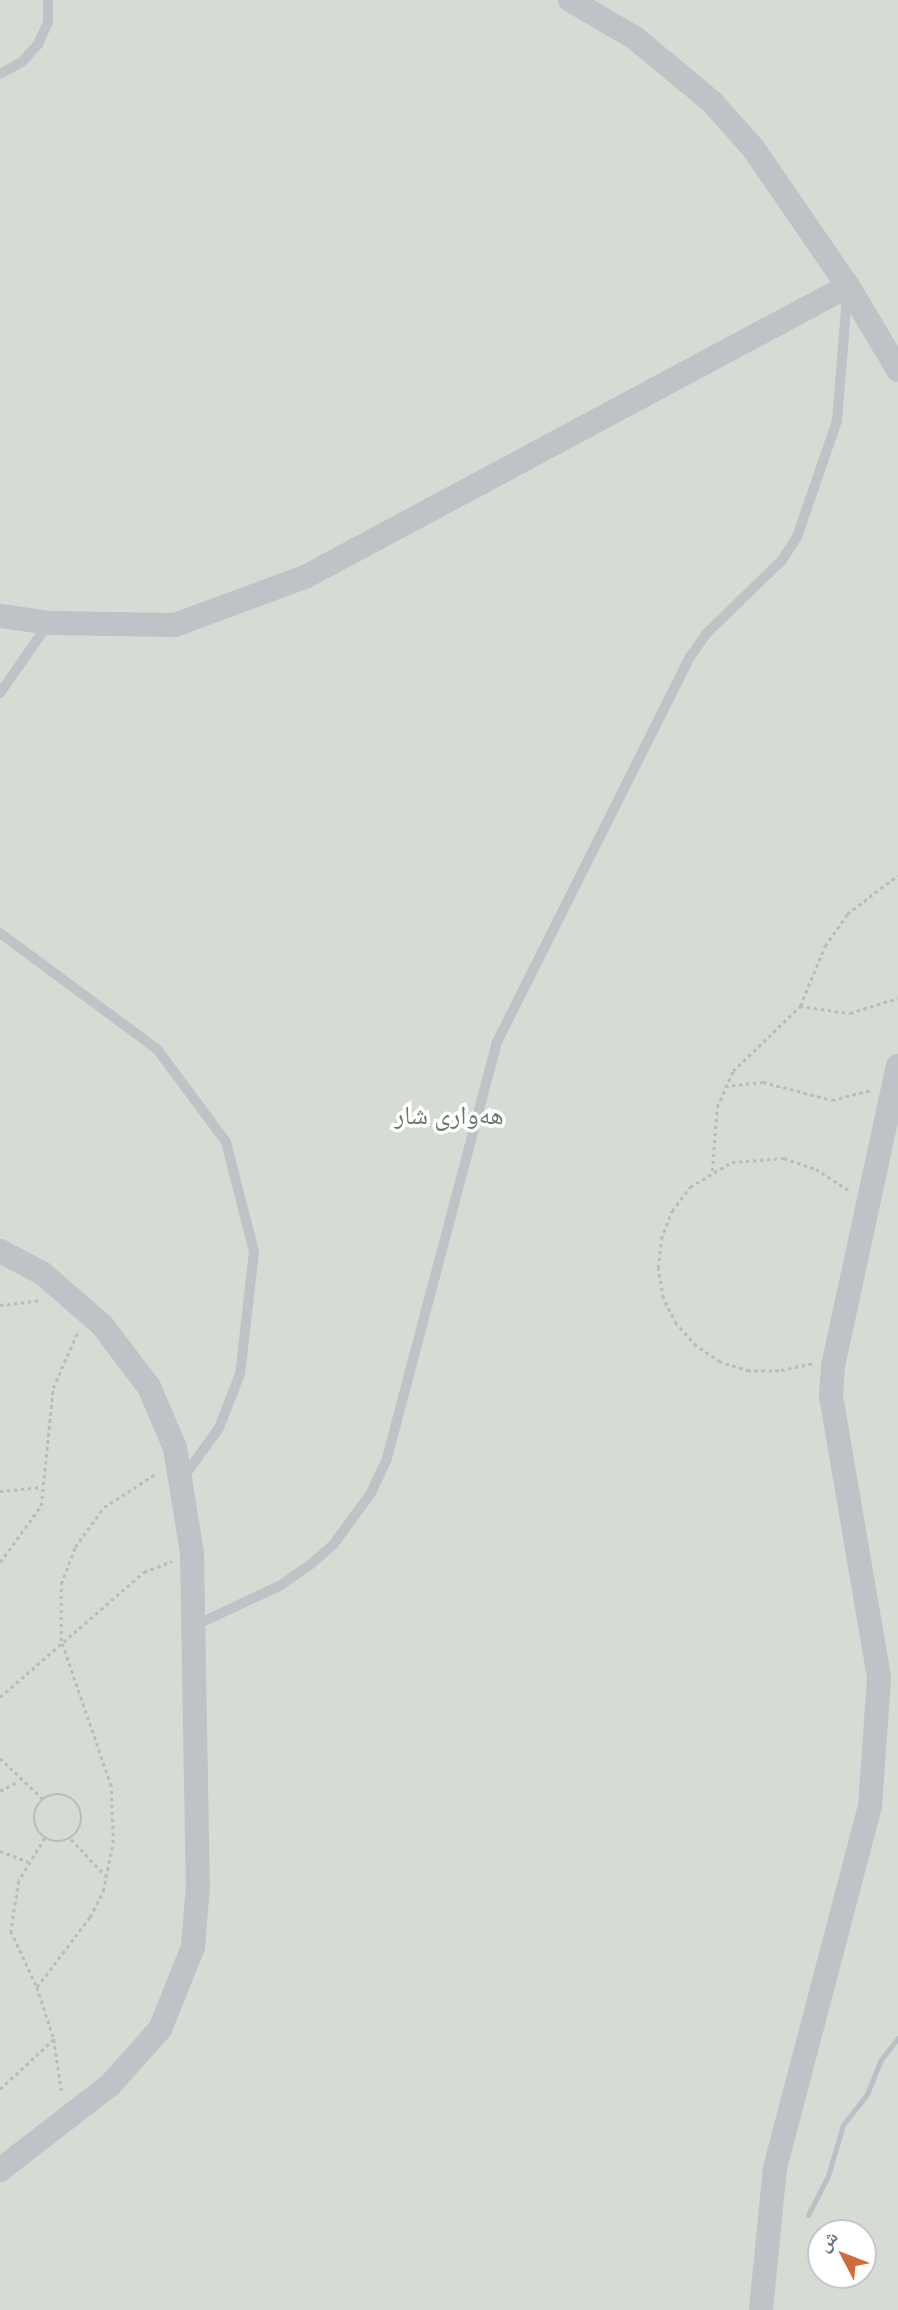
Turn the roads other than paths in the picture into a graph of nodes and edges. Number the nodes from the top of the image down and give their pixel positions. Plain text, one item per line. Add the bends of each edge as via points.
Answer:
1 (48, 0) edge
2 (570, 0) edge
3 (0, 74) edge
4 (848, 286) junction
5 (898, 370) edge
6 (0, 616) edge
7 (50, 623) junction
8 (0, 693) edge
9 (0, 933) edge
10 (896, 1073) edge
11 (0, 1251) edge
12 (182, 1472) junction
13 (194, 1626) junction
14 (0, 2170) edge
15 (761, 2310) edge

1 - 3 lane via 48,23 38,44 22,62
2 - 4 street via 635,38 712,102 753,148
4 - 5 street
4 - 7 street via 305,578 175,625
4 - 13 lane via 836,421 797,537 782,560 707,633 691,657 496,1044 387,1458 372,1493 333,1545 311,1564 281,1585
6 - 7 street
7 - 8 lane
9 - 12 lane via 157,1049 226,1142 254,1252 240,1374 219,1428
10 - 15 street via 833,1366 836,1433 875,1642 876,1744 870,1807 775,2168
11 - 12 street via 73,1297 92,1316 157,1402
12 - 13 street via 192,1553
13 - 14 street via 198,1886 193,1947 160,2029 138,2058 67,2121

